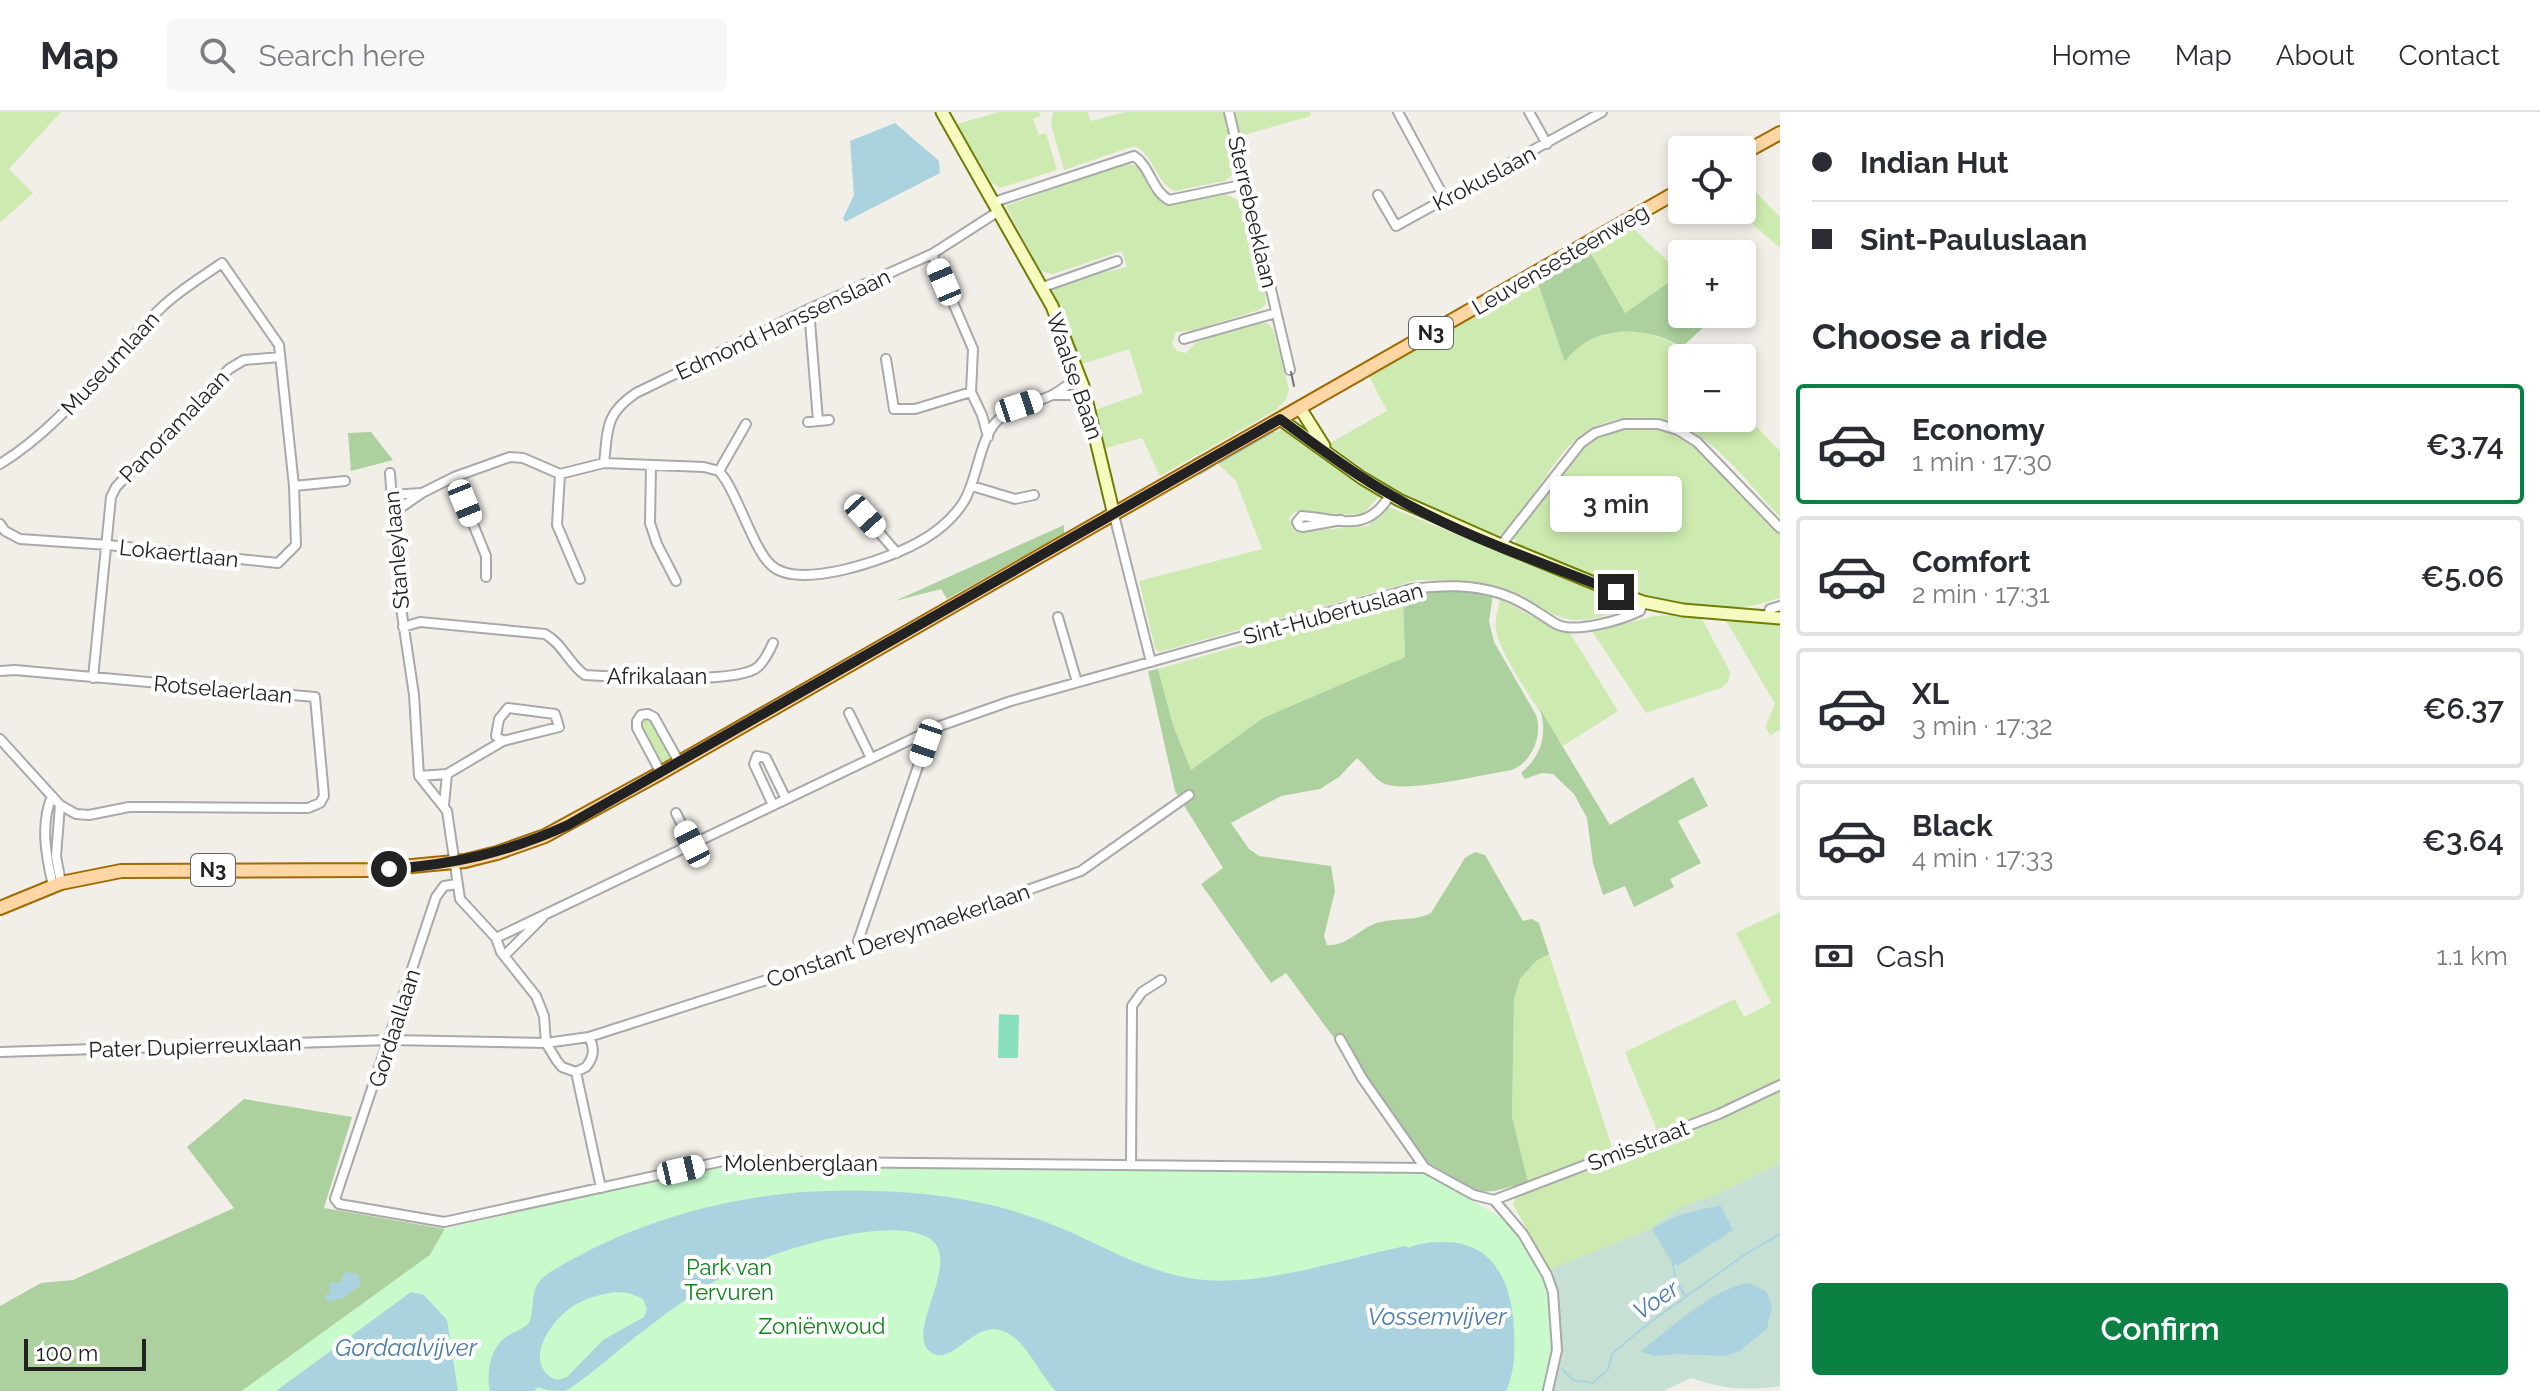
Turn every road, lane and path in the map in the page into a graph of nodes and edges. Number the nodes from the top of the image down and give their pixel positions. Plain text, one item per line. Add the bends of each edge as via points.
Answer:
1 (942, 112) edge
2 (1229, 112) edge
3 (1398, 112) edge
4 (1529, 112) edge
5 (1602, 112) edge
6 (1780, 133) edge
7 (1547, 144) junction
8 (1756, 146) edge
9 (1246, 184) junction
10 (1378, 195) dead end
11 (1668, 197) edge
12 (1445, 199) junction
13 (997, 206) junction
14 (932, 254) junction
15 (1117, 261) dead end
16 (222, 263) joint
17 (1043, 287) junction
18 (809, 309) junction
19 (1276, 313) junction
20 (1184, 339) dead end
21 (280, 357) junction
22 (886, 359) dead end
23 (1290, 370) dead end
24 (1080, 376) junction
25 (971, 392) junction
26 (1054, 394) junction
27 (1086, 395) junction
28 (1300, 408) junction
29 (982, 415) junction
30 (1280, 419) junction
31 (829, 420) dead end
32 (997, 420) junction
33 (746, 424) dead end
34 (988, 437) junction
35 (1335, 459) junction
36 (604, 463) junction
37 (0, 464) edge
38 (651, 466) junction
39 (719, 471) junction
40 (390, 473) dead end
41 (560, 474) junction
42 (454, 477) junction
43 (345, 481) dead end
44 (294, 486) junction
45 (972, 486) junction
46 (422, 493) junction
47 (391, 495) junction
48 (1034, 495) dead end
49 (1390, 495) junction
50 (851, 506) dead end
51 (393, 513) junction
52 (1114, 515) junction
53 (1341, 520) dead end
54 (0, 524) edge
55 (1780, 528) edge
56 (108, 545) junction
57 (1501, 545) junction
58 (897, 553) junction
59 (486, 577) dead end
60 (580, 579) dead end
61 (676, 581) dead end
62 (1643, 602) junction
63 (1777, 613) edge
64 (1058, 617) dead end
65 (403, 627) junction
66 (773, 643) dead end
67 (1151, 662) junction
68 (0, 671) edge
69 (93, 678) junction
70 (1077, 682) junction
71 (849, 713) dead end
72 (923, 733) junction
73 (0, 739) edge
74 (503, 741) junction
75 (871, 758) junction
76 (679, 762) junction
77 (661, 773) junction
78 (447, 774) junction
79 (419, 776) junction
80 (1189, 795) dead end
81 (52, 796) junction
82 (786, 799) junction
83 (60, 805) junction
84 (444, 805) junction
85 (773, 805) junction
86 (676, 813) dead end
87 (692, 844) junction
88 (454, 863) junction
89 (57, 884) junction
90 (457, 884) junction
91 (0, 908) edge
92 (548, 913) junction
93 (496, 938) junction
94 (860, 950) junction
95 (504, 956) junction
96 (1161, 980) dead end
97 (589, 1037) junction
98 (1340, 1039) dead end
99 (390, 1040) junction
100 (546, 1043) junction
101 (0, 1052) edge
102 (576, 1072) junction
103 (1780, 1085) edge
104 (1131, 1165) junction
105 (1425, 1168) junction
106 (601, 1188) junction
107 (1494, 1200) junction
108 (336, 1202) joint
109 (1548, 1390) edge

1 - 13 street, Waalse Baan
2 - 9 street, Sterrebeeklaan
3 - 12 street
4 - 7 street
5 - 7 street, Krokuslaan
6 - 8 main road
7 - 12 street, Krokuslaan
9 - 13 street, Edmond Hanssenslaan via 1169,200 1134,156
9 - 19 street, Sterrebeeklaan
10 - 12 street, Krokuslaan via 1396,226
11 - 28 main road, Leuvensesteenweg / N3
13 - 14 street, Edmond Hanssenslaan
13 - 17 street, Waalse Baan
14 - 18 street, Edmond Hanssenslaan
14 - 25 street via 973,349
15 - 17 street
16 - 21 street, Lokaertlaan via 268,327
16 - 37 street, Museumlaan via 165,304 55,421
17 - 24 street, Waalse Baan
18 - 31 street via 813,421
18 - 36 street, Edmond Hanssenslaan via 620,404 609,422
19 - 20 street, Sterrebeeklaan
19 - 23 street, Sterrebeeklaan
21 - 44 street, Lokaertlaan
21 - 56 street, Panoramalaan via 244,360 229,369 116,487
22 - 25 street via 894,409 915,409
24 - 26 street
24 - 27 street, Waalse Baan
25 - 29 street
26 - 27 street
26 - 32 street
27 - 52 street, Waalse Baan
28 - 30 main road, Leuvensesteenweg / N3
28 - 35 street
29 - 32 street
29 - 34 street
30 - 35 street
30 - 52 main road, Leuvensesteenweg / N3
32 - 34 street
33 - 39 street
34 - 45 street
35 - 49 street
36 - 38 street
36 - 41 street
38 - 39 street
38 - 61 street via 650,523
39 - 58 street via 771,565 789,574 815,575
40 - 47 street, Stanleylaan
41 - 42 street via 510,457
41 - 60 street via 557,525
42 - 46 street
42 - 59 street via 486,556
43 - 44 street
44 - 56 street, Lokaertlaan via 296,545 278,563
45 - 48 street via 1015,499
45 - 58 street via 952,520
46 - 47 street
46 - 51 street
47 - 51 street, Stanleylaan
49 - 53 street via 1372,516
49 - 57 street
50 - 58 street
51 - 65 street, Stanleylaan
52 - 67 street, Waalse Baan
52 - 76 main road, Leuvensesteenweg / N3
54 - 56 street, Lokaertlaan via 20,539
55 - 57 street via 1688,436 1658,424 1624,424 1595,433 1574,449
56 - 69 street, Panoramalaan
57 - 62 street
62 - 63 street via 1683,610
62 - 67 street, Sint-Hubertuslaan via 1640,611 1627,617 1570,628 1499,593 1435,586
64 - 70 street
65 - 66 street, Afrikalaan via 420,622 545,634 577,669 598,676 725,676 755,669
65 - 79 street, Stanleylaan
67 - 70 street, Sint-Hubertuslaan
68 - 69 street, Rotselaerlaan
69 - 83 street, Rotselaerlaan via 315,697 324,796 308,808 129,807 85,815
70 - 72 street, Sint-Hubertuslaan
71 - 75 street
72 - 75 street, Sint-Hubertuslaan
72 - 94 street via 926,743 858,941
73 - 81 street
74 - 74 street via 559,727 560,722 555,714 508,708 496,736
74 - 78 street
75 - 82 street, Sint-Hubertuslaan
76 - 77 main road, Leuvensesteenweg / N3
76 - 77 street via 654,717 641,715 637,728
77 - 88 main road, Leuvensesteenweg / N3 via 545,836
78 - 79 street
78 - 84 street
79 - 84 street
80 - 94 street, Constant Dereymaekerlaan via 1081,871
81 - 83 street
81 - 89 street via 45,818 47,859
82 - 85 street, Sint-Hubertuslaan
82 - 85 street via 766,758 757,756 754,764
83 - 89 street
84 - 88 street
85 - 87 street, Sint-Hubertuslaan
86 - 87 street
87 - 92 street, Sint-Hubertuslaan
88 - 89 main road, Leuvensesteenweg / N3 via 379,870 121,871
88 - 90 street
89 - 91 main road, Leuvensesteenweg / N3
90 - 93 street via 460,899
90 - 99 street, Gordaallaan via 444,886 436,897
92 - 93 street, Sint-Hubertuslaan
92 - 95 street
93 - 95 street
94 - 97 street, Constant Dereymaekerlaan
95 - 100 street via 536,996
96 - 104 street via 1132,1006
97 - 100 street, Constant Dereymaekerlaan
97 - 102 street via 594,1046 590,1062
98 - 105 street
99 - 100 street, Pater Dupierreuxlaan
99 - 101 street, Pater Dupierreuxlaan
99 - 108 street, Gordaallaan
100 - 102 street via 562,1067
102 - 106 street
103 - 107 street, Smisstraat via 1719,1114
104 - 105 street, Molenberglaan
104 - 106 street, Molenberglaan via 723,1161
105 - 107 street
106 - 108 street, Molenberglaan via 444,1222
107 - 109 street via 1519,1227 1553,1292 1557,1350

